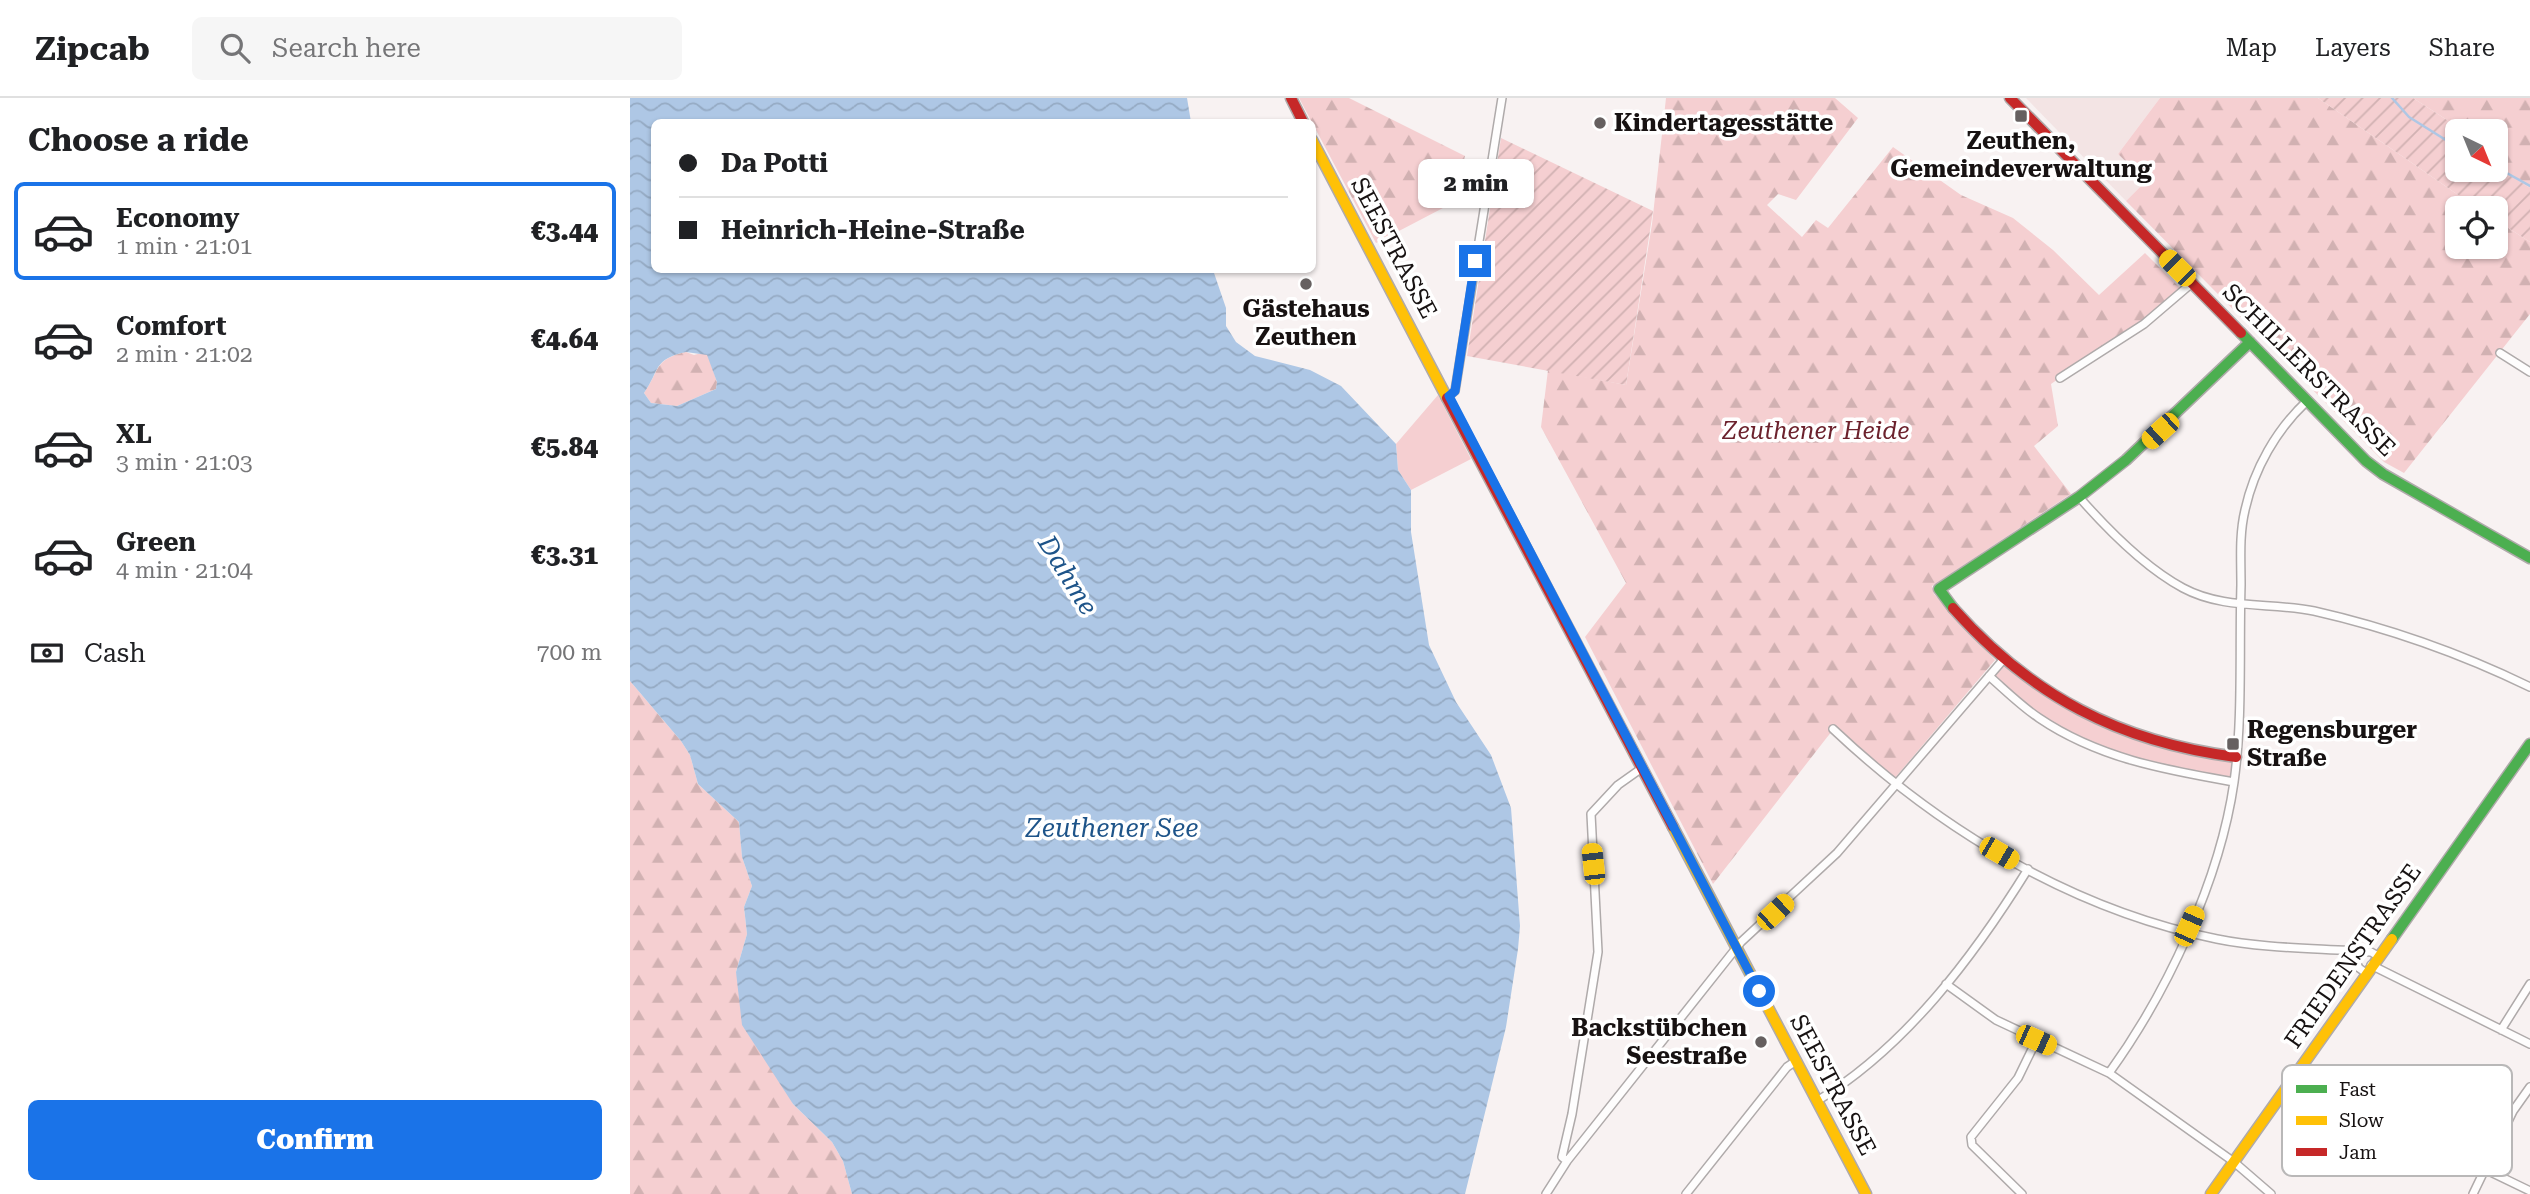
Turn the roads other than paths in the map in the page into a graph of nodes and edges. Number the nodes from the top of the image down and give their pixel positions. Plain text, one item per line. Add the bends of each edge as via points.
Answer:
1 (1291, 98) edge
2 (1502, 98) edge
3 (2017, 100) edge
4 (1302, 119) edge
5 (1316, 147) edge
6 (2192, 283) junction
7 (2250, 342) junction
8 (2500, 353) dead end
9 (2530, 372) edge
10 (2060, 378) dead end
11 (1449, 396) junction
12 (2307, 401) junction
13 (2079, 497) junction
14 (2530, 558) edge
15 (2240, 605) junction
16 (2003, 660) junction
17 (1989, 676) junction
18 (2530, 687) edge
19 (1833, 729) dead end
20 (2530, 744) edge
21 (2236, 757) junction
22 (1642, 768) junction
23 (2234, 782) junction
24 (1896, 784) junction
25 (2028, 869) junction
26 (2186, 932) junction
27 (1737, 947) junction
28 (2350, 950) junction
29 (2371, 964) junction
30 (1946, 984) junction
31 (2530, 984) edge
32 (2501, 1030) junction
33 (2036, 1040) junction
34 (2530, 1044) edge
35 (1796, 1061) junction
36 (2302, 1065) edge
37 (2109, 1073) junction
38 (2530, 1087) edge
39 (2282, 1094) edge
40 (1817, 1101) junction
41 (2512, 1113) edge
42 (1567, 1161) junction
43 (2234, 1162) junction
44 (2481, 1176) edge
45 (2497, 1176) edge
46 (2530, 1191) edge
47 (1546, 1194) edge
48 (1686, 1194) edge
49 (1866, 1194) edge
50 (2022, 1194) edge
51 (2211, 1194) edge
52 (2271, 1194) edge
53 (2473, 1194) edge

1 - 4 street
2 - 11 street via 1455,391
3 - 6 street, SCHILLERSTRASSE
5 - 11 street, SEESTRASSE
6 - 7 street, SCHILLERSTRASSE
6 - 10 street via 2147,321
7 - 12 street, SCHILLERSTRASSE
7 - 13 street via 2160,431
8 - 9 street
11 - 22 street, SEESTRASSE
12 - 14 street, SCHILLERSTRASSE via 2366,461
12 - 15 street via 2273,443 2248,500 2242,530
13 - 15 street via 2164,576 2207,598
13 - 16 street via 1939,589
15 - 18 street via 2313,611 2396,631
15 - 21 street
16 - 17 street
16 - 21 street via 2099,722 2171,746
17 - 23 street via 2038,718 2088,745 2139,764
17 - 24 street
19 - 24 street
20 - 29 street, FRIEDENSTRASSE
21 - 23 street
22 - 27 street, SEESTRASSE
22 - 42 street via 1591,814 1598,952 1562,1157
23 - 26 street via 2213,861
24 - 25 street via 1947,822
24 - 27 street via 1837,853
25 - 26 street via 2098,903
25 - 30 street
26 - 28 street via 2221,940
26 - 37 street via 2144,1020
27 - 35 street, SEESTRASSE
27 - 42 street
28 - 29 street via 2359,968
28 - 29 street via 2371,951
29 - 32 street
29 - 36 street, FRIEDENSTRASSE
30 - 33 street via 1996,1020
30 - 40 street via 1900,1034
31 - 32 street
32 - 34 street
33 - 37 street
33 - 50 street via 2018,1078 1971,1137 1972,1145
35 - 40 street, SEESTRASSE
35 - 48 street
37 - 43 street
38 - 41 street
39 - 43 street, FRIEDENSTRASSE
40 - 49 street, SEESTRASSE
42 - 47 street
43 - 51 street, FRIEDENSTRASSE
43 - 52 street
44 - 53 street
45 - 46 street

